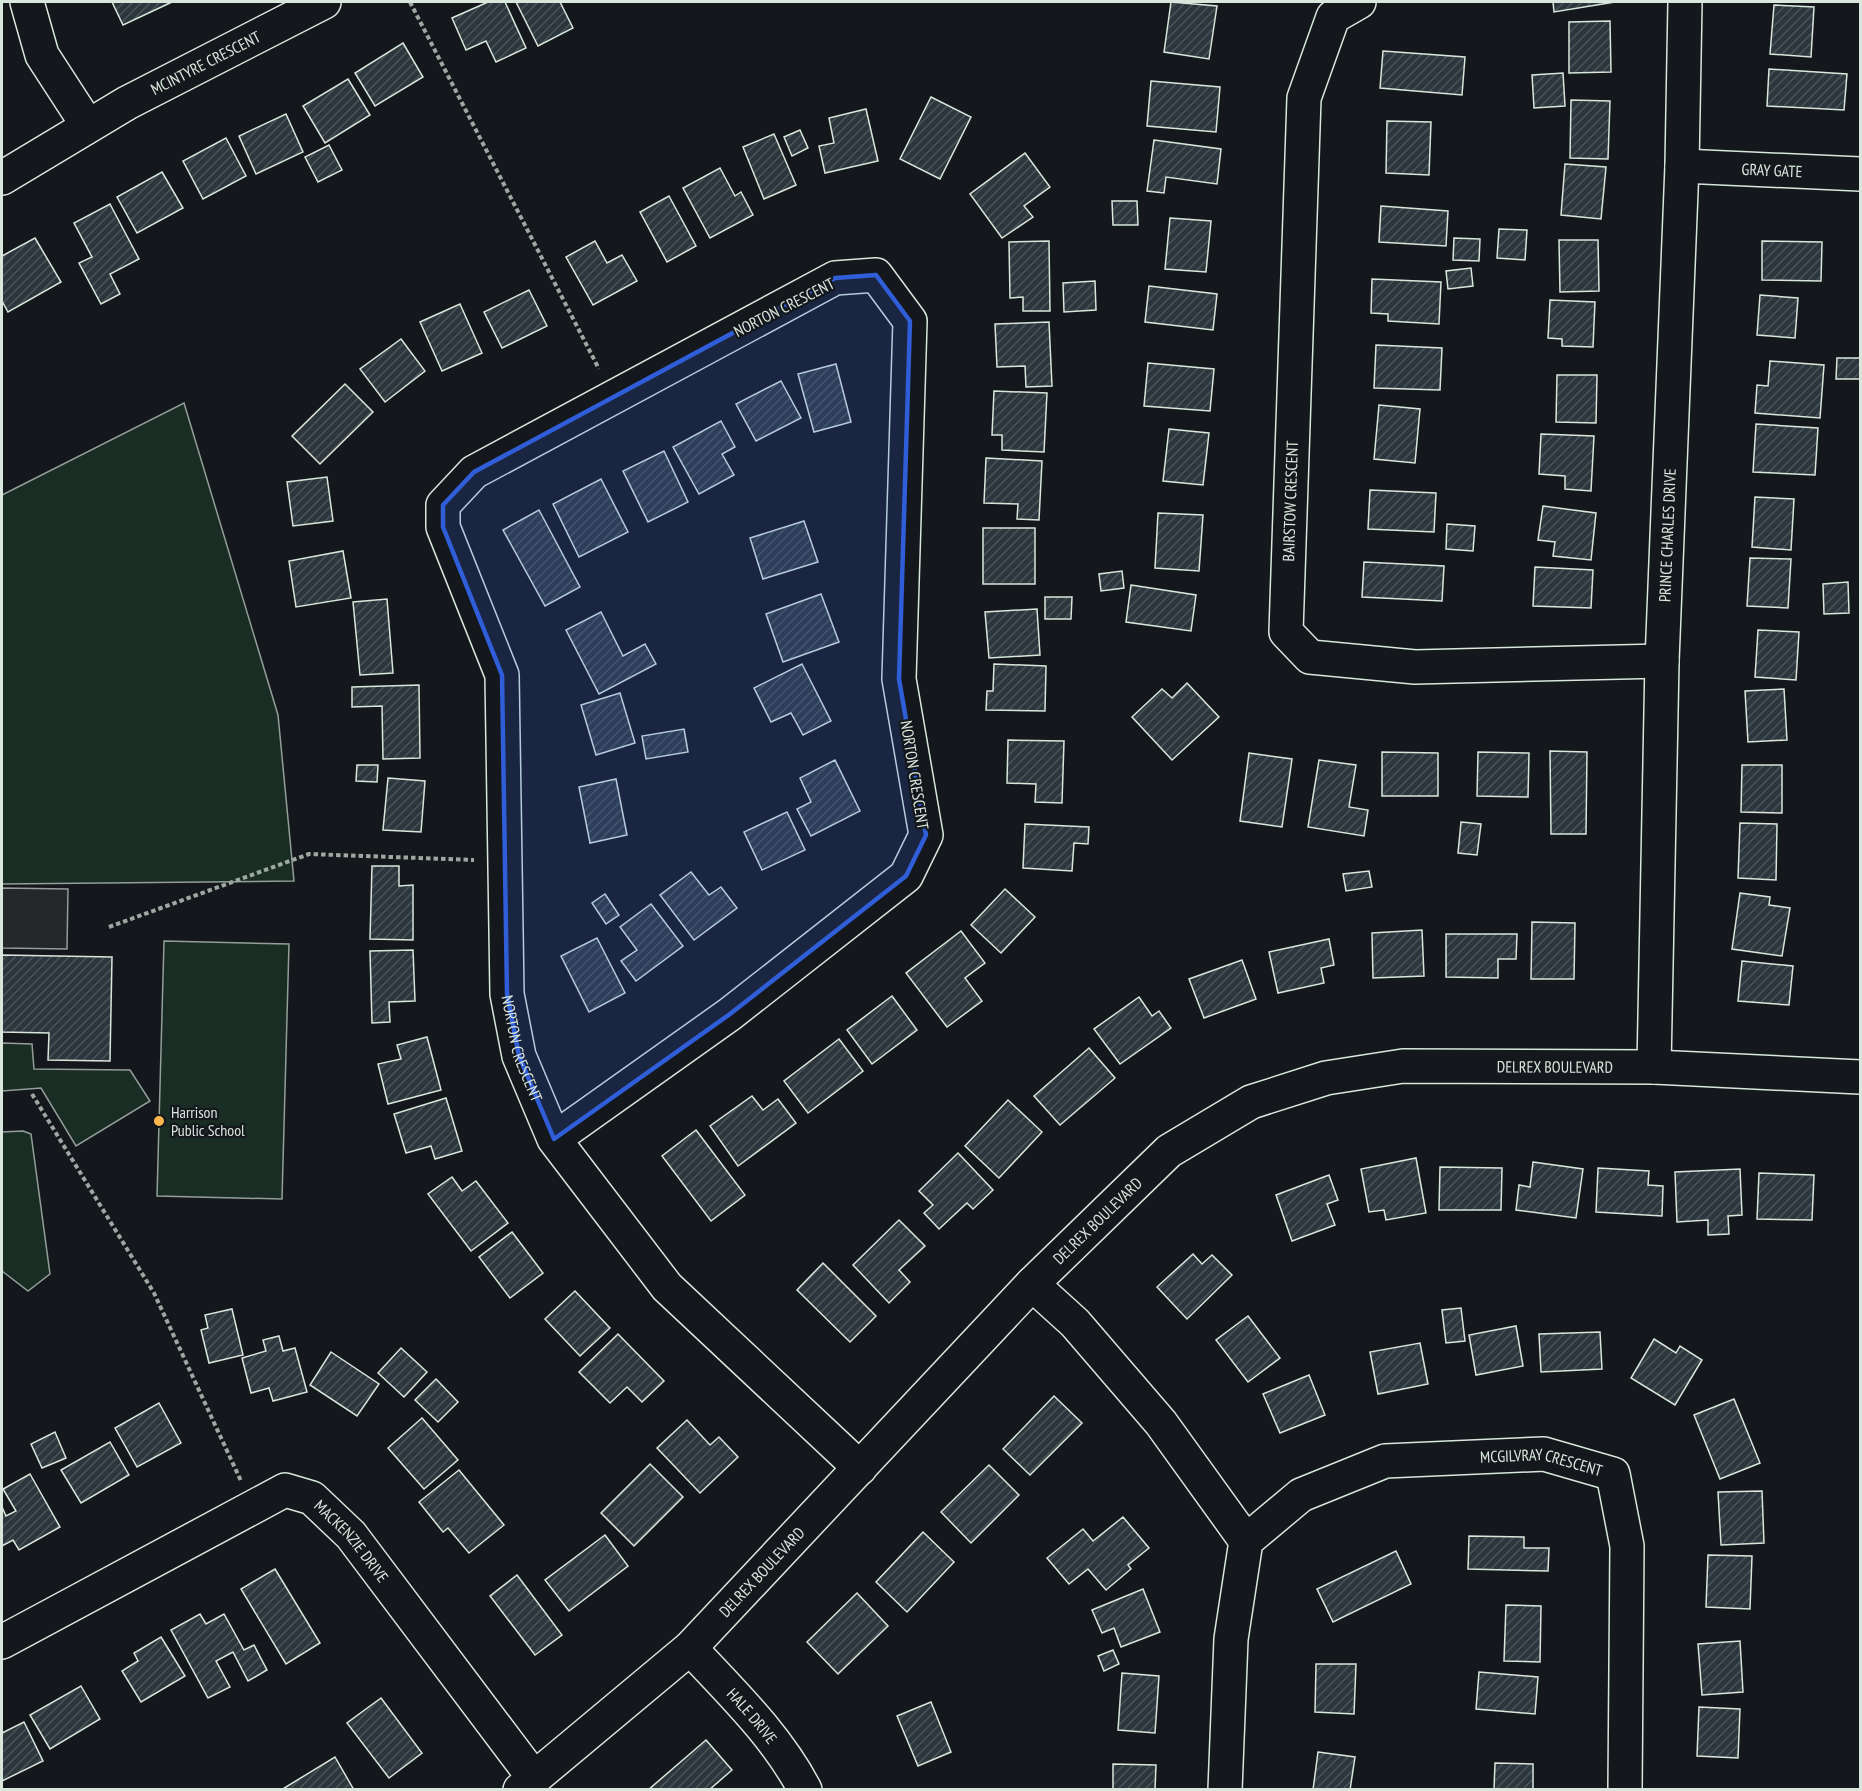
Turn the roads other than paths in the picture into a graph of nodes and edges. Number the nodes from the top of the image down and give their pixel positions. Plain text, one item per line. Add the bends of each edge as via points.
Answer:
1 (27, 2) edge
2 (324, 2) edge
3 (1359, 2) edge
4 (1685, 2) edge
5 (88, 126) junction
6 (1682, 166) junction
7 (1860, 174) edge
8 (2, 178) edge
9 (1662, 661) junction
10 (1654, 1067) junction
11 (1860, 1077) edge
12 (554, 1139) junction
13 (1032, 1284) junction
14 (860, 1468) junction
15 (1246, 1541) junction
16 (2, 1642) edge
17 (690, 1648) junction
18 (527, 1784) edge
19 (805, 1790) edge
20 (1225, 1790) edge
21 (1625, 1790) edge

1 - 5 street via 42,55
2 - 5 street, MCINTYRE CRESCENT
3 - 9 street, BAIRSTOW CRESCENT via 1332,17 1304,98 1286,632 1310,657 1415,667
4 - 6 street, PRINCE CHARLES DRIVE
5 - 8 street, MCINTYRE CRESCENT
6 - 7 street, GRAY GATE
6 - 9 street, PRINCE CHARLES DRIVE
9 - 10 street, PRINCE CHARLES DRIVE
10 - 11 street, DELREX BOULEVARD
10 - 13 street, DELREX BOULEVARD via 1403,1066 1326,1077 1251,1102 1169,1151
12 - 12 street, NORTON CRESCENT via 730,1014 906,876 926,835 899,679 910,321 876,275 835,278 474,472 443,505 443,527 502,675 507,994 519,1056
12 - 14 street, NORTON CRESCENT via 667,1287
13 - 14 street, DELREX BOULEVARD
13 - 15 street via 1075,1323 1161,1423
14 - 17 street, DELREX BOULEVARD
15 - 20 street via 1231,1639
15 - 21 street, MCGILVRAY CRESCENT via 1301,1495 1385,1461 1544,1454 1613,1474 1627,1546
16 - 18 street, MACKENZIE DRIVE via 285,1490 312,1498 351,1535
17 - 18 street, DELREX BOULEVARD
17 - 19 street, HALE DRIVE via 744,1706 793,1767

